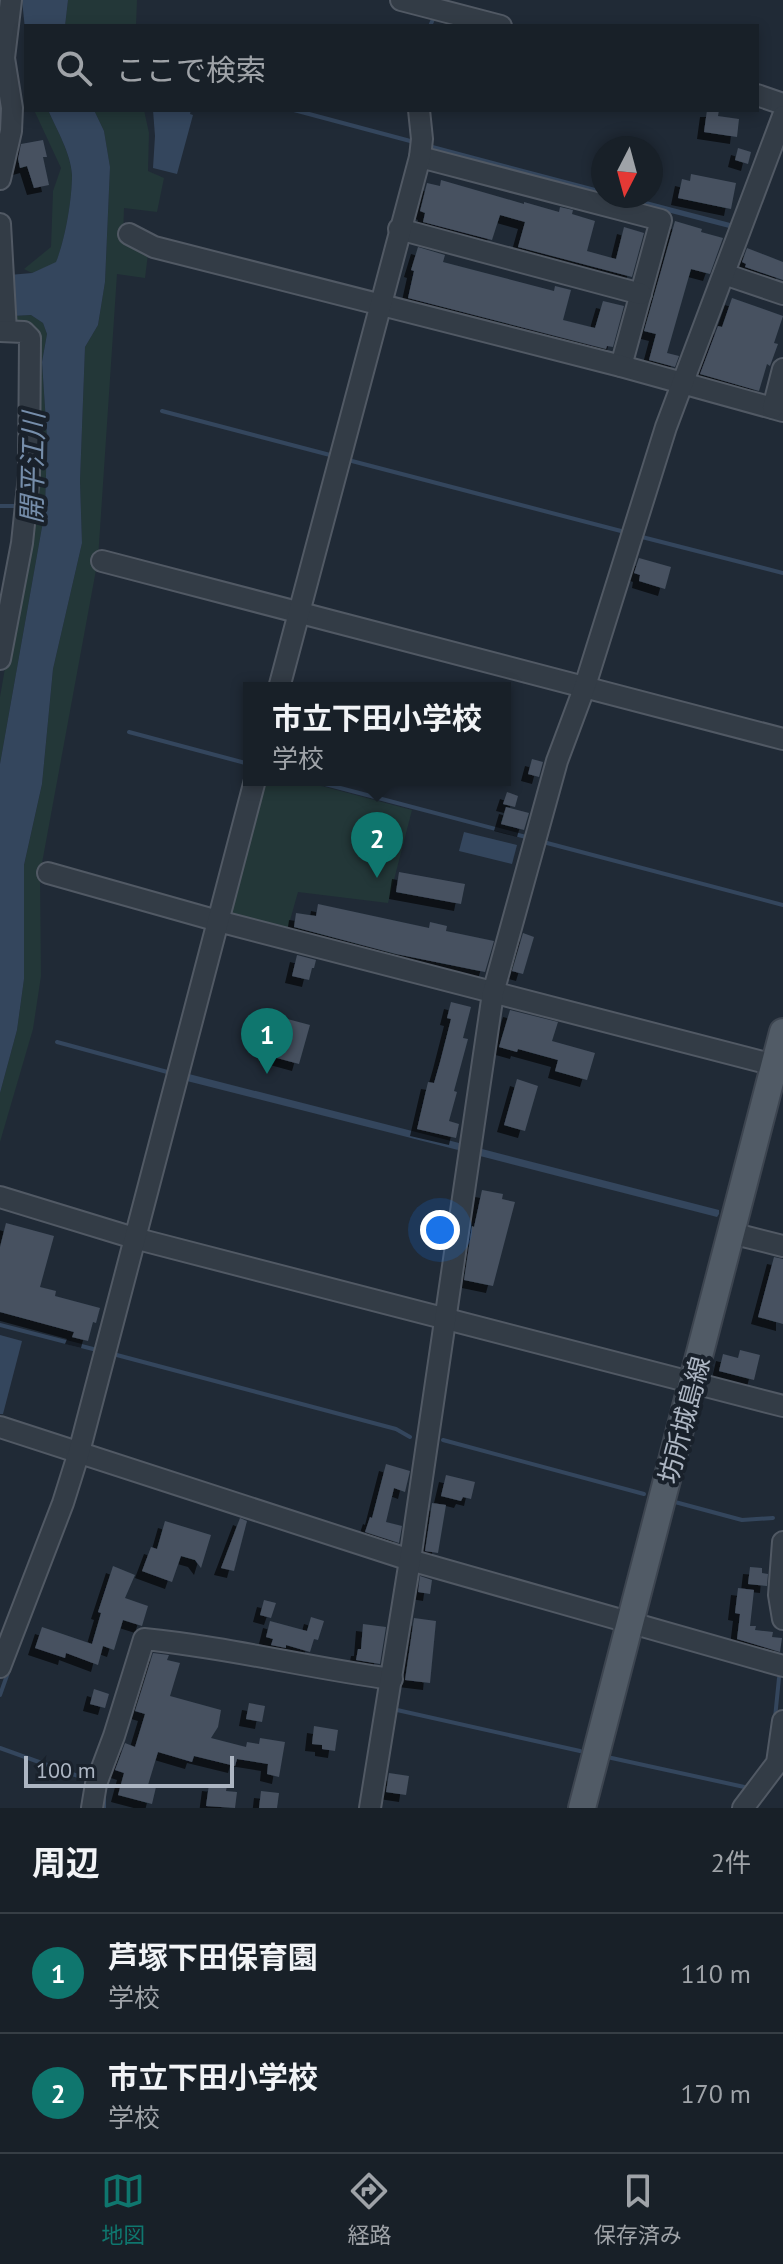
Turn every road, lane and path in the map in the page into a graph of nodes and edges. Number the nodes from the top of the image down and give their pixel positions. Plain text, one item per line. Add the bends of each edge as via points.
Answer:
1 (11, 0) edge
2 (401, 0) edge
3 (441, 12) edge
4 (492, 24) edge
5 (759, 96) edge
6 (783, 104) edge
7 (419, 112) edge
8 (783, 116) edge
9 (420, 157) junction
10 (0, 179) edge
11 (0, 224) edge
12 (399, 229) junction
13 (129, 234) dead end
14 (2, 264) edge
15 (724, 274) junction
16 (641, 294) junction
17 (783, 294) edge
18 (379, 305) junction
19 (4, 328) edge
20 (621, 366) junction
21 (783, 369) edge
22 (682, 384) junction
23 (778, 410) edge
24 (102, 561) dead end
25 (299, 612) junction
26 (0, 659) edge
27 (281, 682) edge
28 (585, 686) junction
29 (783, 739) edge
30 (253, 786) edge
31 (48, 873) dead end
32 (218, 921) junction
33 (493, 993) junction
34 (783, 1032) edge
35 (774, 1065) junction
36 (0, 1197) edge
37 (731, 1233) junction
38 (134, 1238) junction
39 (783, 1246) edge
40 (446, 1319) junction
41 (694, 1382) junction
42 (783, 1406) edge
43 (0, 1427) edge
44 (79, 1452) junction
45 (783, 1542) edge
46 (410, 1560) junction
47 (783, 1619) edge
48 (631, 1623) junction
49 (783, 1666) edge
50 (0, 1667) edge
51 (392, 1679) junction
52 (783, 1721) edge
53 (92, 1808) edge
54 (370, 1808) edge
55 (582, 1808) edge
56 (743, 1808) edge

1 - 10 street via 4,58 11,131
2 - 3 street
3 - 4 street
5 - 6 street
7 - 9 street
8 - 15 street
9 - 12 street
9 - 16 street via 661,220
11 - 14 street
12 - 16 street
12 - 18 street
13 - 18 street via 154,247
14 - 19 street
15 - 17 street
15 - 22 street
16 - 20 street
18 - 20 street
18 - 25 street
19 - 26 street via 30,338 29,476
20 - 22 street
21 - 23 street
22 - 23 street
22 - 28 street
24 - 25 street
25 - 27 street
25 - 28 street
28 - 29 street
28 - 33 street via 557,761
30 - 32 street
31 - 32 street
32 - 33 street
32 - 38 street
33 - 35 street
33 - 40 street
34 - 35 main road, 坊所城島線
35 - 37 main road, 坊所城島線
36 - 38 street
37 - 39 street
37 - 41 main road, 坊所城島線
38 - 40 street
38 - 44 street
40 - 41 street
40 - 46 street
41 - 42 street
41 - 48 main road, 坊所城島線
43 - 44 street
44 - 46 street
44 - 50 street
45 - 47 street
46 - 48 street
46 - 51 street
48 - 49 street
48 - 55 main road, 坊所城島線
51 - 53 street via 144,1639
51 - 54 street
52 - 56 street via 777,1763

